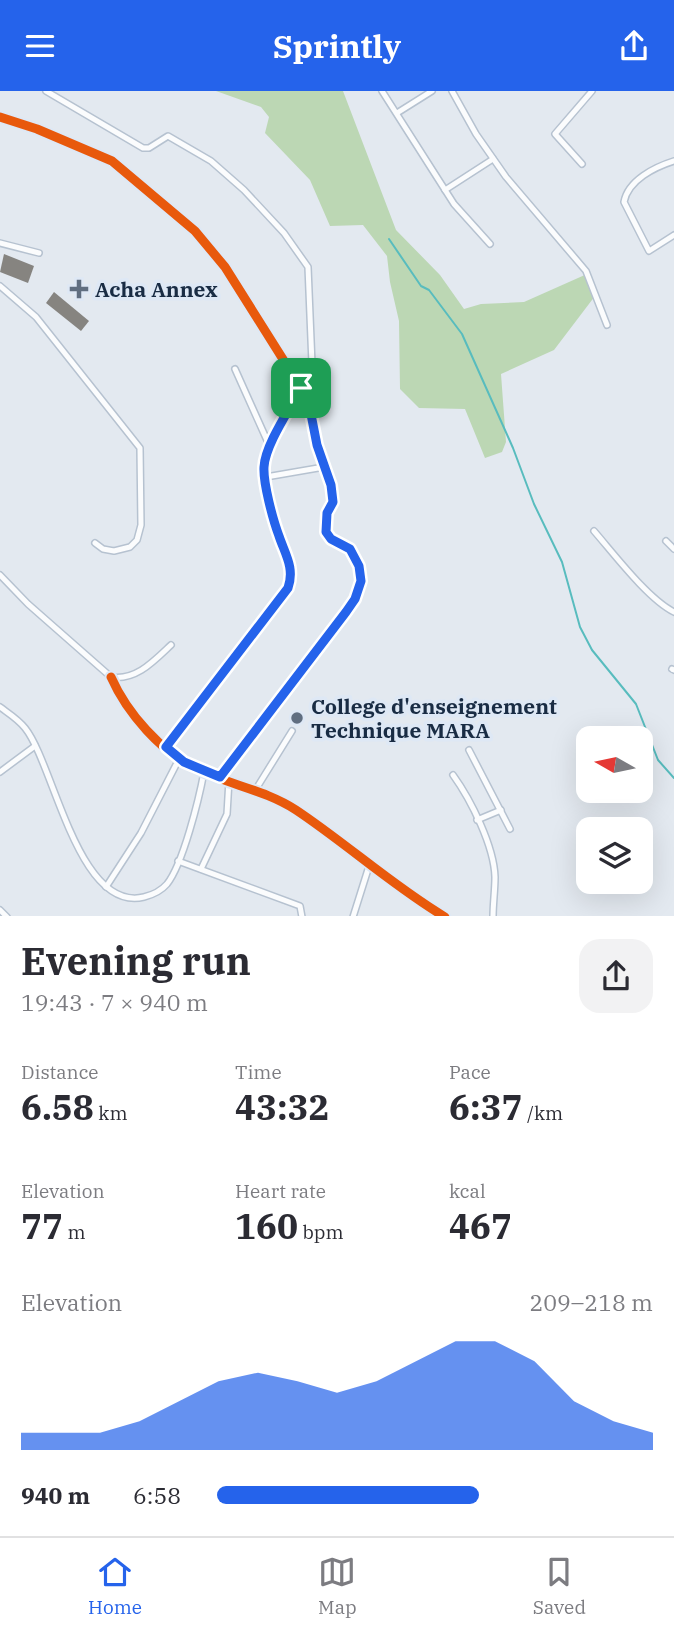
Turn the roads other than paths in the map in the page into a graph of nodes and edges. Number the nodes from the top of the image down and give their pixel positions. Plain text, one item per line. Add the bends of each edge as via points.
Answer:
1 (46, 91) edge
2 (382, 91) edge
3 (432, 91) edge
4 (452, 91) edge
5 (592, 91) edge
6 (397, 113) junction
7 (0, 117) edge
8 (493, 159) junction
9 (674, 161) edge
10 (582, 164) dead end
11 (445, 190) junction
12 (674, 235) edge
13 (0, 243) edge
14 (490, 244) dead end
15 (39, 253) dead end
16 (0, 286) edge
17 (607, 325) dead end
18 (235, 369) dead end
19 (301, 388) junction
20 (270, 447) junction
21 (324, 467) junction
22 (266, 477) junction
23 (594, 531) dead end
24 (666, 541) dead end
25 (95, 543) dead end
26 (674, 549) edge
27 (0, 575) edge
28 (674, 612) edge
29 (171, 645) dead end
30 (111, 677) junction
31 (0, 707) edge
32 (292, 731) dead end
33 (35, 746) junction
34 (166, 747) junction
35 (469, 750) dead end
36 (179, 759) junction
37 (0, 772) edge
38 (204, 772) junction
39 (453, 775) dead end
40 (220, 777) junction
41 (229, 781) junction
42 (256, 789) junction
43 (501, 810) junction
44 (477, 820) junction
45 (510, 829) dead end
46 (178, 861) junction
47 (370, 863) junction
48 (201, 869) junction
49 (106, 887) junction
50 (0, 910) edge
51 (7, 916) edge
52 (302, 916) edge
53 (353, 916) edge
54 (445, 916) edge
55 (493, 916) edge

1 - 19 street via 142,148 168,136 197,151 244,190 284,233 308,267 311,282 312,364
2 - 6 street
3 - 6 street
4 - 8 street
5 - 10 street via 555,134
6 - 11 street
7 - 19 street via 112,161 195,231 225,267
8 - 11 street
8 - 17 street via 584,267
9 - 12 street via 638,180 624,202 649,251
11 - 14 street
13 - 15 street
16 - 25 street via 36,317 140,448 141,525 136,540 130,547 114,551
18 - 20 street
19 - 20 street
19 - 21 street via 312,412
20 - 22 street
21 - 22 street
21 - 40 street via 333,502 326,532 350,549 359,566 361,581 355,599
22 - 34 street via 291,573 288,588
23 - 28 street via 630,574
24 - 26 street
27 - 30 street
29 - 30 street via 135,675
30 - 34 street via 116,691
31 - 33 street via 26,729
32 - 42 street
33 - 37 street
33 - 49 street via 73,837
34 - 36 street
35 - 43 street
36 - 38 street
36 - 49 street via 153,813
38 - 40 street
38 - 46 street
39 - 44 street
40 - 41 street
41 - 42 street
41 - 48 street via 227,814
42 - 47 street via 294,809
43 - 44 street
43 - 45 street
44 - 55 street via 492,858
46 - 48 street
46 - 49 street via 167,884 155,893 124,898
47 - 53 street
47 - 54 street
48 - 52 street via 300,906
50 - 51 street

